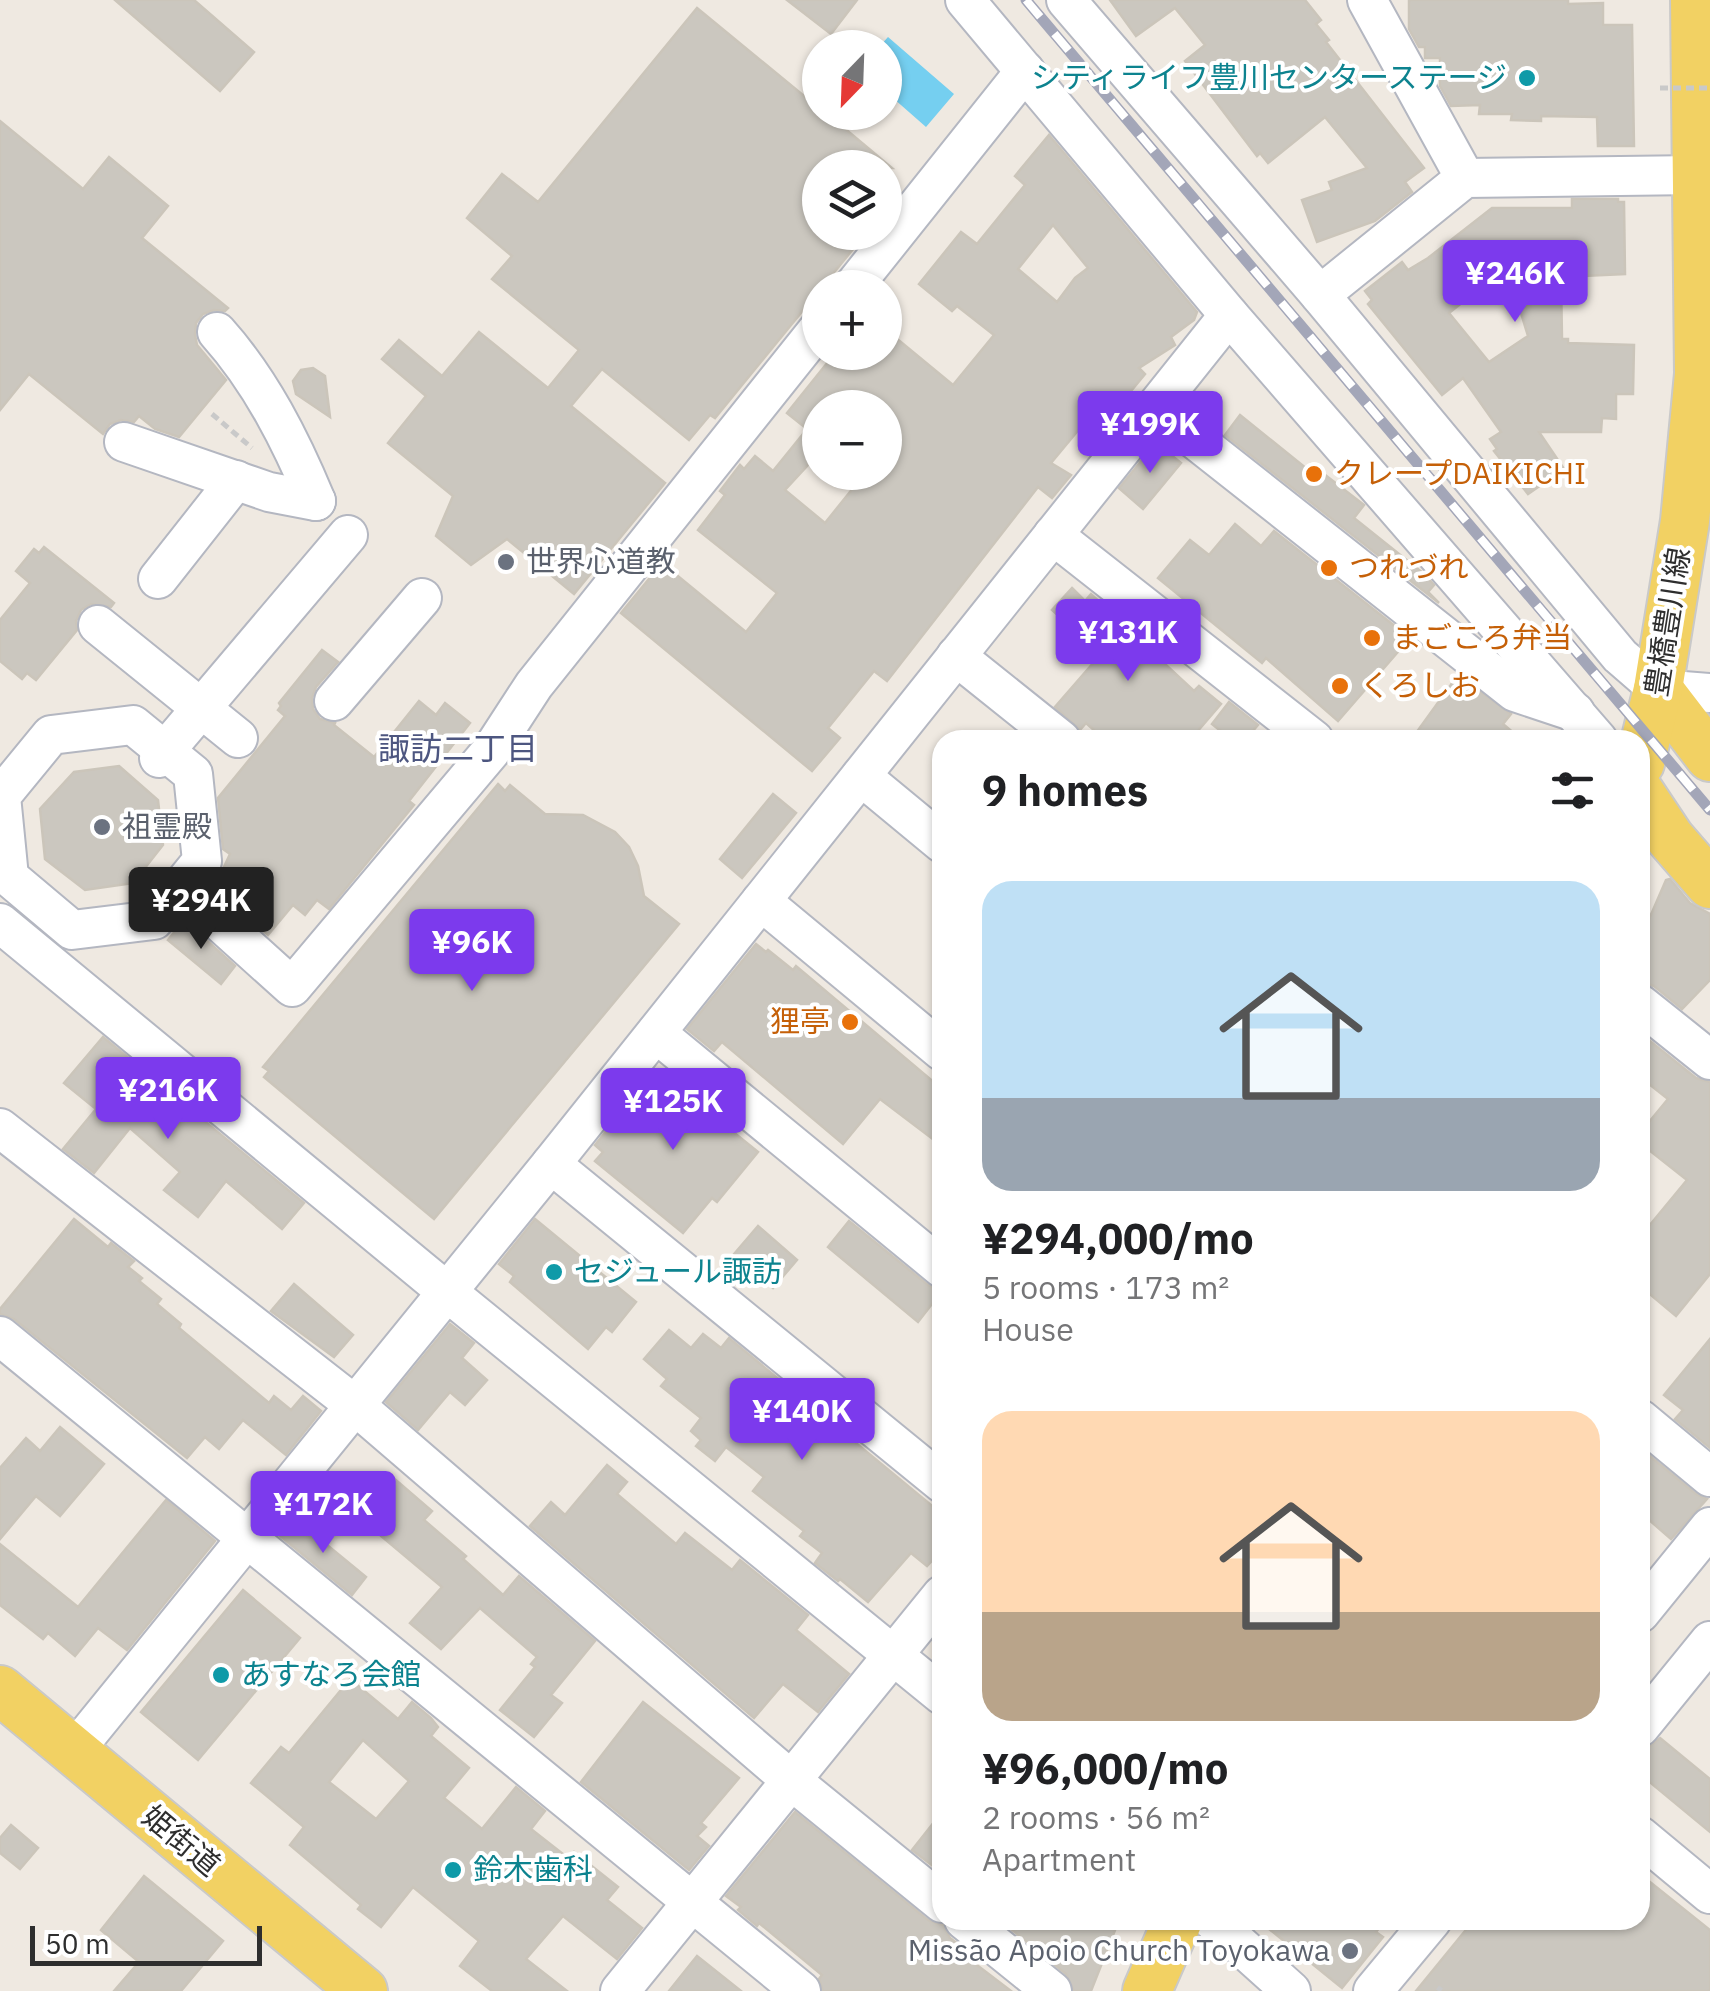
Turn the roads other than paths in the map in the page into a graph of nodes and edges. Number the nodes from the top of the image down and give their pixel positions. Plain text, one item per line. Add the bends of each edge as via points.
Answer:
1 (965, 0) edge
2 (1367, 0) edge
3 (1079, 4) edge
4 (1700, 4) edge
5 (1025, 71) junction
6 (1697, 176) junction
7 (1465, 178) junction
8 (866, 270) edge
9 (1320, 295) junction
10 (1230, 314) junction
11 (217, 332) dead end
12 (802, 350) edge
13 (1155, 408) junction
14 (124, 442) dead end
15 (236, 480) junction
16 (348, 535) dead end
17 (1053, 535) junction
18 (158, 579) dead end
19 (422, 598) dead end
20 (98, 625) dead end
21 (956, 656) junction
22 (1658, 689) junction
23 (1710, 693) edge
24 (334, 701) dead end
25 (200, 708) junction
26 (1588, 726) edge
27 (1048, 730) edge
28 (1301, 730) edge
29 (1648, 730) edge
30 (238, 738) dead end
31 (162, 754) junction
32 (1710, 757) edge
33 (19, 771) edge
34 (861, 776) junction
35 (1650, 808) edge
36 (932, 835) edge
37 (1710, 884) edge
38 (181, 887) junction
39 (761, 901) junction
40 (0, 923) edge
41 (1650, 1012) edge
42 (656, 1033) junction
43 (932, 1043) edge
44 (1710, 1060) edge
45 (0, 1128) edge
46 (551, 1164) junction
47 (932, 1260) edge
48 (446, 1291) junction
49 (0, 1336) edge
50 (356, 1406) junction
51 (1650, 1427) edge
52 (932, 1475) edge
53 (1710, 1476) edge
54 (1710, 1528) edge
55 (248, 1538) junction
56 (1650, 1601) edge
57 (932, 1607) edge
58 (1708, 1646) edge
59 (892, 1656) junction
60 (932, 1687) edge
61 (0, 1690) edge
62 (1650, 1715) edge
63 (74, 1751) junction
64 (792, 1781) junction
65 (1650, 1844) edge
66 (1710, 1894) edge
67 (932, 1895) edge
68 (694, 1902) junction
69 (976, 1930) edge
70 (1174, 1930) edge
71 (1223, 1930) edge
72 (1424, 1930) edge
73 (363, 1991) edge
74 (620, 1991) edge
75 (801, 1991) edge
76 (1052, 1991) edge
77 (1148, 1991) edge
78 (1291, 1991) edge
79 (1373, 1991) edge

1 - 5 street
2 - 7 street
3 - 9 street
4 - 6 main road, 豊橋豊川線
5 - 8 street
5 - 10 street
6 - 7 street
6 - 22 main road, 豊橋豊川線 via 1699,374
7 - 9 street
9 - 22 street via 1620,656
10 - 13 street
10 - 26 street
11 - 15 street via 244,363 316,502
12 - 38 street via 534,685 491,750 292,987
13 - 17 street
13 - 26 street via 1516,692
14 - 15 street
15 - 18 street
16 - 25 street
17 - 21 street
17 - 28 street
19 - 24 street
20 - 25 street
21 - 27 street
21 - 34 street
22 - 23 street
22 - 29 main road, 豊橋豊川線
22 - 32 main road
25 - 30 street
25 - 31 street
31 - 33 street via 132,724 51,734
31 - 38 street via 193,774 202,862
33 - 38 street via 1,796 9,878 72,930 154,920
34 - 36 street
34 - 39 street
35 - 37 main road
39 - 42 street
39 - 43 street
40 - 48 street
41 - 44 street
42 - 46 street
42 - 47 street
45 - 50 street
46 - 48 street
46 - 52 street
48 - 50 street
48 - 59 street
49 - 55 street
50 - 55 street
50 - 64 street
51 - 53 street
54 - 56 street
55 - 63 street
55 - 68 street
57 - 59 street
58 - 62 street
59 - 60 street
59 - 64 street
61 - 63 main road, 姫街道
63 - 73 main road, 姫街道
64 - 67 street
64 - 68 street
65 - 66 street
68 - 74 street
68 - 75 street
69 - 76 street
70 - 77 main road
71 - 78 street
72 - 79 street

